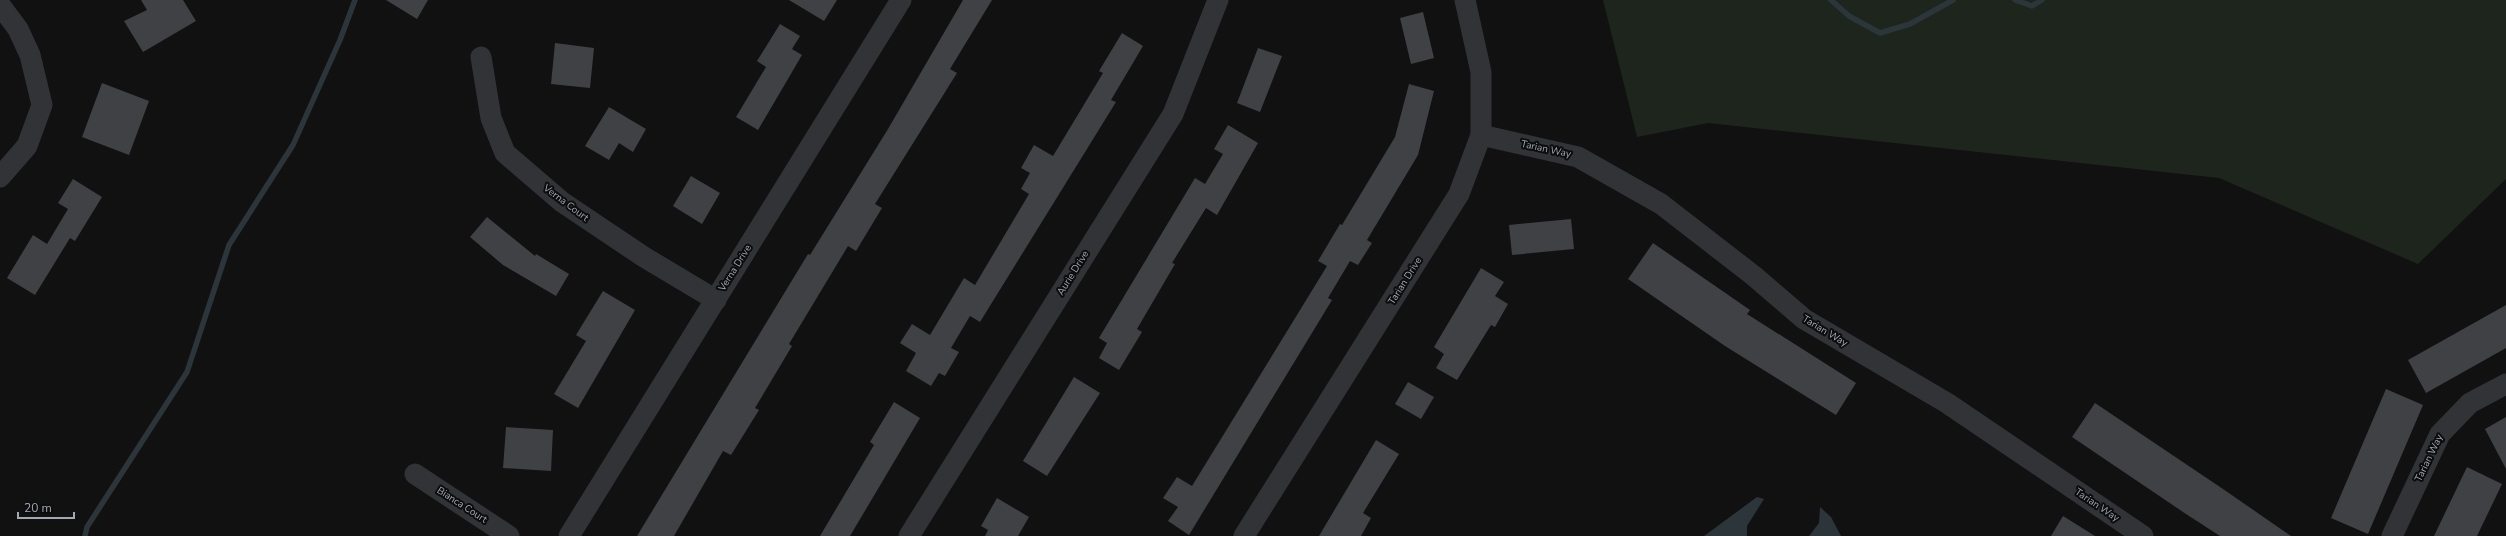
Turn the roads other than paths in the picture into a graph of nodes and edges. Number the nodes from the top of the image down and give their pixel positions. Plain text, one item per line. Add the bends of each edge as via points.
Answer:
1 (901, 0) edge
2 (1218, 0) edge
3 (1465, 0) edge
4 (0, 5) edge
5 (482, 57) dead end
6 (1481, 135) junction
7 (0, 177) edge
8 (716, 300) junction
9 (2506, 384) edge
10 (415, 474) dead end
11 (509, 536) edge
12 (569, 536) edge
13 (908, 536) edge
14 (1244, 536) edge
15 (2142, 536) edge
16 (2392, 536) edge

1 - 8 street, Verna Drive
2 - 13 street, Aurie Drive via 1173,114
3 - 6 street, Tarian Drive via 1481,72
4 - 7 street via 18,29 30,54 42,105 27,146
5 - 8 street, Verna Court via 490,118 505,153 562,202 644,257
6 - 14 street, Tarian Drive via 1459,194
6 - 15 street, Tarian Way via 1578,157 1661,204 1754,276 1804,319 1947,403
8 - 12 street, Verna Drive
9 - 16 street, Tarian Way via 2470,403 2440,434
10 - 11 street, Bianca Court

